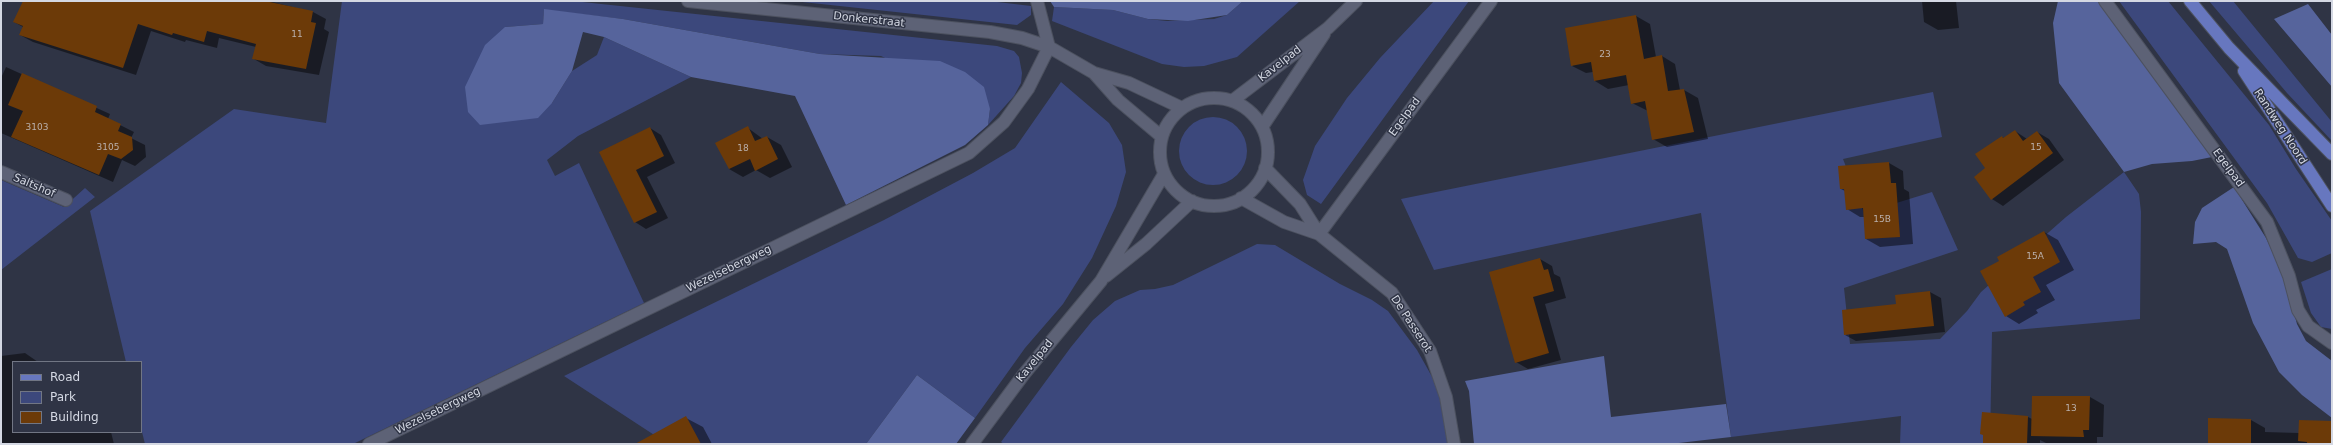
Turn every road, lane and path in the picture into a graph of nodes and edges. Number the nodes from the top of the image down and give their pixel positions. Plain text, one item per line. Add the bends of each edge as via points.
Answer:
1 (688, 1) edge
2 (1037, 1) edge
3 (1356, 1) edge
4 (1491, 1) edge
5 (2105, 1) edge
6 (2190, 1) edge
7 (1328, 28) junction
8 (1049, 47) junction
9 (2229, 48) junction
10 (1094, 73) junction
11 (1232, 101) junction
12 (1182, 108) junction
13 (1262, 128) junction
14 (1162, 137) junction
15 (2332, 154) edge
16 (1265, 168) junction
17 (1, 172) edge
18 (1164, 174) junction
19 (1241, 198) junction
20 (66, 200) dead end
21 (1192, 201) junction
22 (2332, 206) edge
23 (1319, 234) junction
24 (1101, 280) junction
25 (2332, 342) edge
26 (369, 444) edge
27 (972, 444) edge
28 (1454, 444) edge

1 - 8 street, Donkerstraat via 990,32 1022,38
2 - 8 street
3 - 7 street, Kavelpad
4 - 23 street, Egelpad
5 - 25 street, Egelpad via 2267,222 2298,310 2308,326
6 - 9 main road, Randweg Noord
7 - 11 street, Kavelpad
7 - 13 street, Kavelpad via 1297,79 1278,101
8 - 10 street, Donkerstraat
8 - 26 street, Wezelsebergweg via 1028,88 1004,122 969,153
9 - 15 main road, Randweg Noord
9 - 22 main road, Randweg Noord
10 - 12 street, Donkerstraat via 1129,83
10 - 14 street, Donkerstraat via 1118,100
11 - 12 street via 1203,99
11 - 13 street via 1250,111
12 - 14 street via 1166,126
13 - 16 street via 1268,154
14 - 18 street via 1160,156
16 - 19 street via 1256,185
16 - 23 street, De Passerot via 1300,204
17 - 20 street, Saltshof
18 - 21 street via 1171,185
18 - 24 street, Kavelpad
19 - 21 street via 1217,206
19 - 23 street, De Passerot via 1284,222
21 - 24 street, Kavelpad via 1146,244
23 - 28 street, De Passerot via 1392,293 1430,352 1446,396
24 - 27 street, Kavelpad via 1024,374

